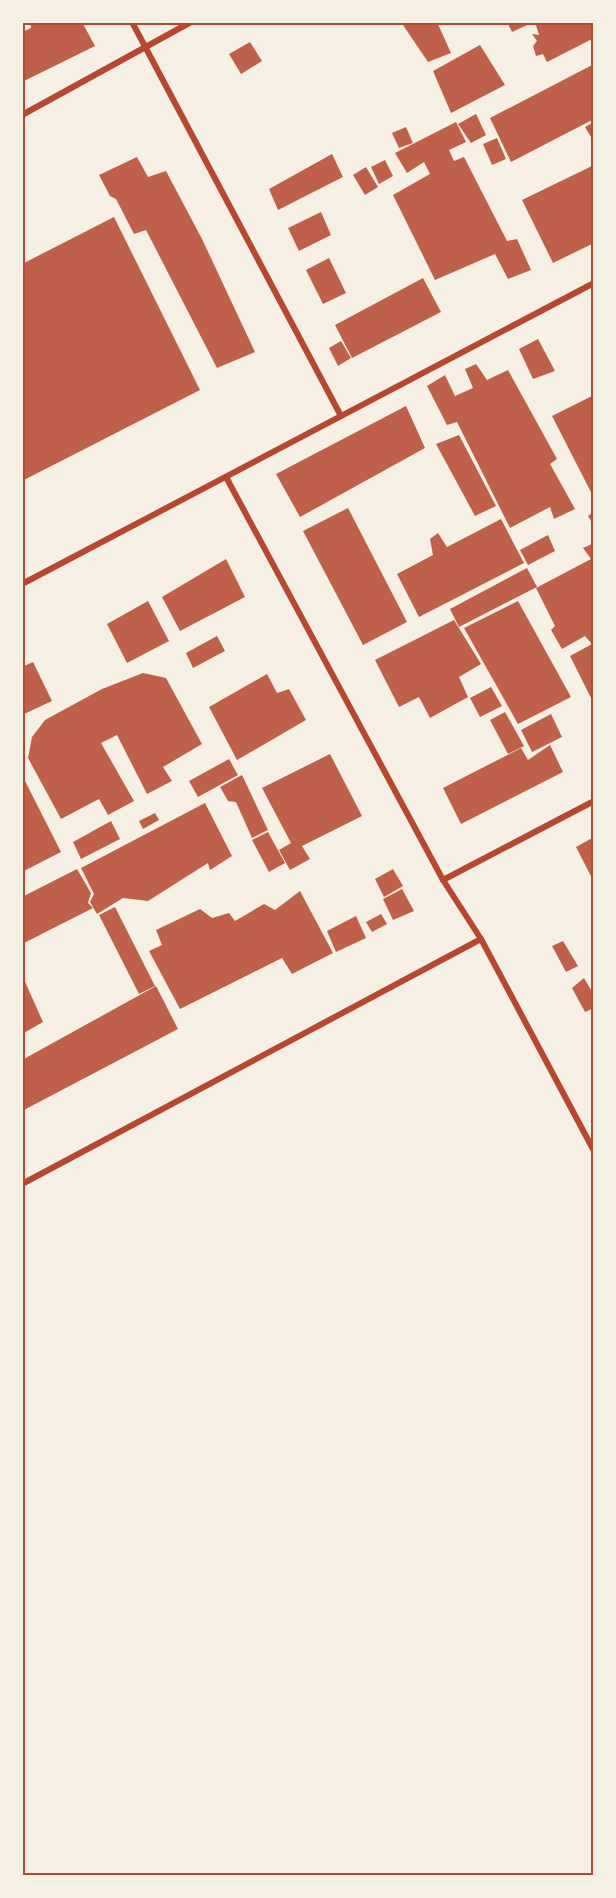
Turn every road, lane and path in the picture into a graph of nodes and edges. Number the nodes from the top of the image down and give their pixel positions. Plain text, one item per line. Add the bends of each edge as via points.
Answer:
1 (132, 22) edge
2 (191, 22) edge
3 (144, 47) junction
4 (22, 115) edge
5 (594, 283) edge
6 (340, 416) junction
7 (226, 477) junction
8 (22, 584) edge
9 (594, 801) edge
10 (443, 880) junction
11 (481, 939) junction
12 (594, 1151) edge
13 (22, 1184) edge

1 - 3 street
2 - 3 street
3 - 4 street
3 - 6 street
5 - 6 street
6 - 7 street
7 - 8 street
7 - 10 street
9 - 10 street
10 - 11 street
11 - 12 street
11 - 13 street

